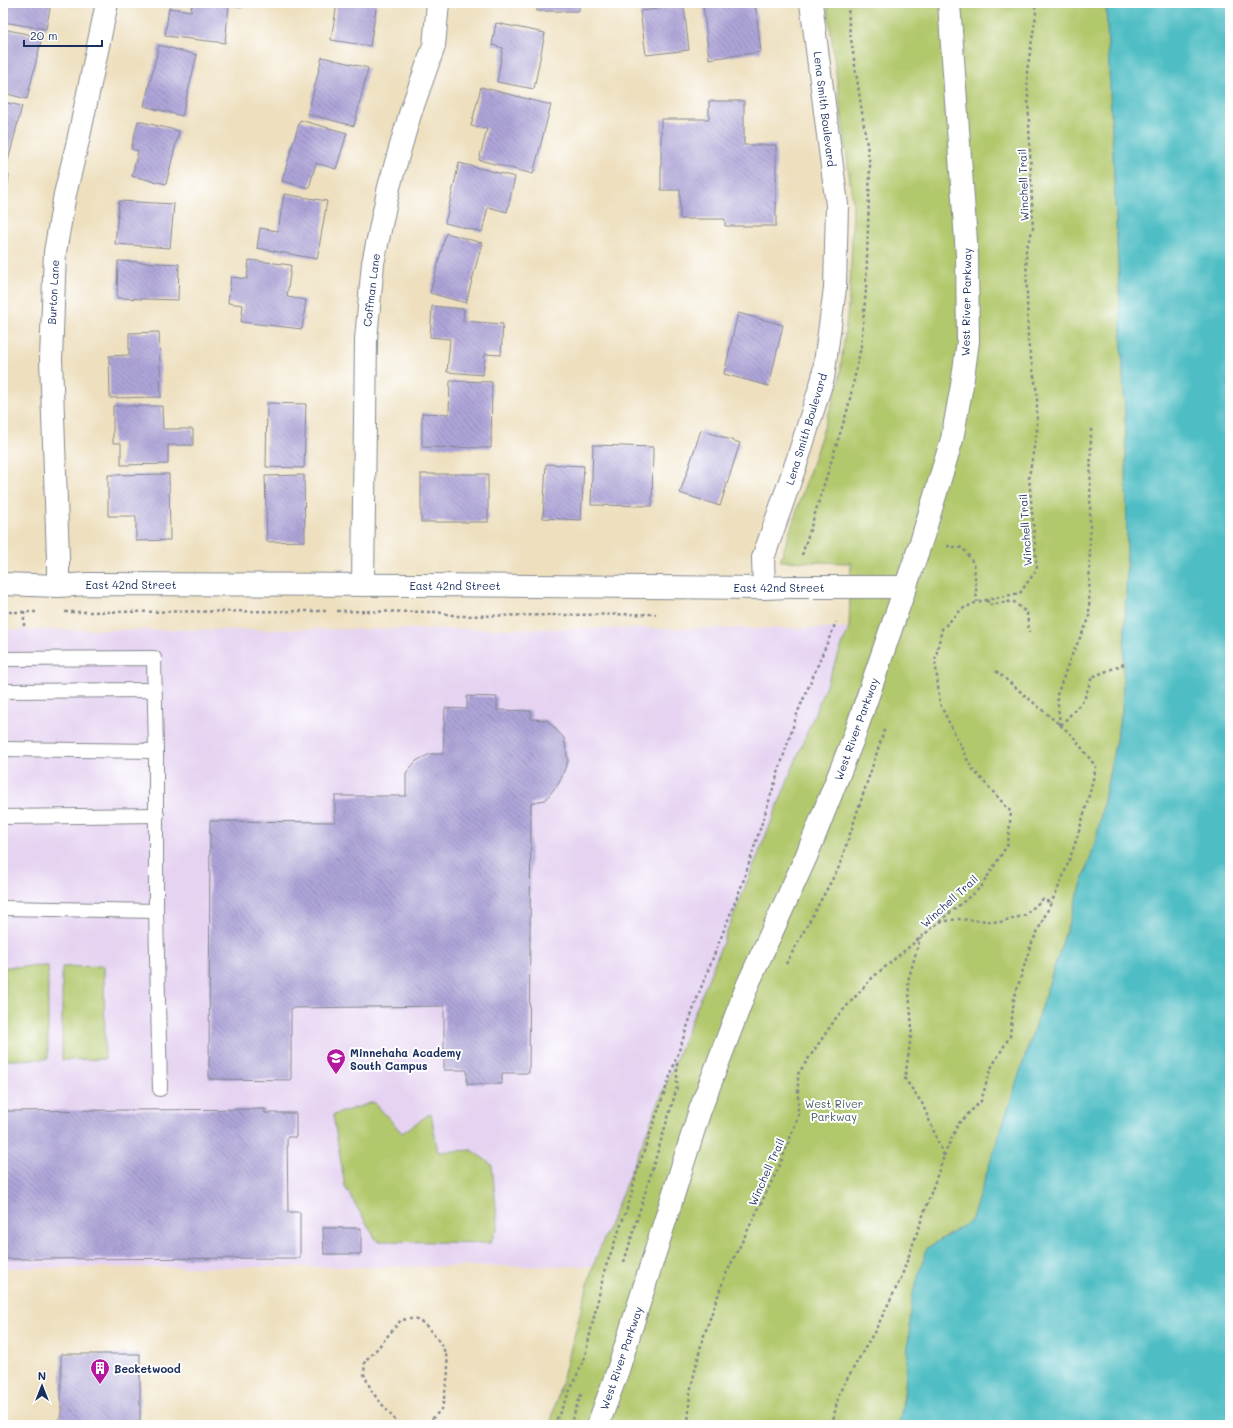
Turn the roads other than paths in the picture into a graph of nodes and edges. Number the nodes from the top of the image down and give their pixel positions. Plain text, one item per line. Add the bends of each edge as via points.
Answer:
1 (107, 3) edge
2 (438, 3) edge
3 (811, 3) edge
4 (949, 3) edge
5 (3, 584) edge
6 (362, 585) junction
7 (58, 586) junction
8 (906, 587) junction
9 (764, 588) junction
10 (3, 658) edge
11 (154, 690) junction
12 (3, 691) edge
13 (3, 749) edge
14 (156, 751) junction
15 (157, 815) junction
16 (3, 817) edge
17 (3, 908) edge
18 (156, 911) junction
19 (160, 1090) dead end
20 (598, 1425) edge

1 - 7 street, Burton Lane via 65,194 55,252 51,359
2 - 6 street, Coffman Lane via 434,46 410,114 389,187 373,263 366,339
3 - 9 street, Lena Smith Boulevard via 837,205 834,288 823,378 763,558
4 - 8 street, West River Parkway via 967,248 968,341 952,438
5 - 7 street, East 42nd Street
6 - 7 street, East 42nd Street
6 - 9 street, East 42nd Street
8 - 9 street, East 42nd Street
8 - 20 street, West River Parkway via 853,739 806,858 748,984 700,1110 618,1370
10 - 11 lane via 154,658
11 - 12 lane
11 - 14 lane
13 - 14 lane
14 - 15 lane
15 - 16 lane
15 - 18 lane
17 - 18 lane
18 - 19 lane

